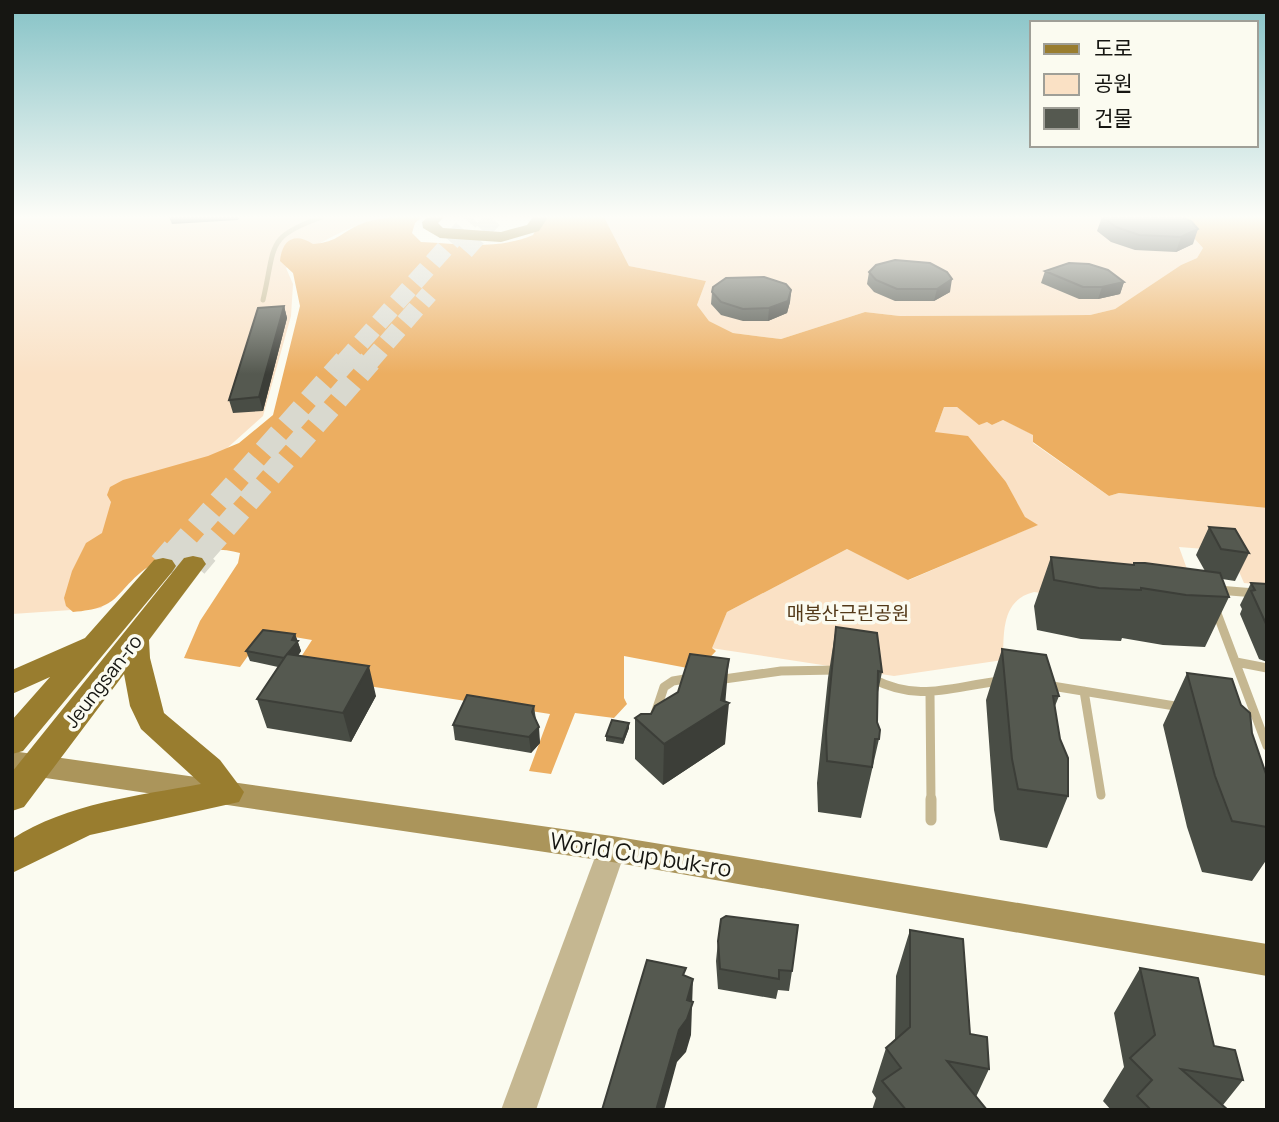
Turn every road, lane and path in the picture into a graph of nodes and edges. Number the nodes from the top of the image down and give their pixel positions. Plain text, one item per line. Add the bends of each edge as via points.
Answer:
1 (270, 269) edge
2 (263, 300) dead end
3 (193, 565) tunnel mouth
4 (163, 566) tunnel mouth
5 (1267, 594) edge
6 (135, 639) junction
7 (99, 642) junction
8 (1236, 662) junction
9 (1267, 668) edge
10 (848, 672) edge
11 (866, 675) edge
12 (1013, 681) edge
13 (12, 683) edge
14 (1037, 684) edge
15 (1084, 691) junction
16 (930, 693) junction
17 (1191, 708) edge
18 (1244, 717) edge
19 (1257, 719) junction
20 (651, 727) edge
21 (12, 742) edge
22 (1267, 746) edge
23 (25, 764) edge
24 (227, 792) junction
25 (1101, 795) dead end
26 (12, 797) edge
27 (931, 820) dead end
28 (612, 849) junction
29 (12, 858) edge
30 (1267, 960) edge
31 (518, 1110) edge

1 - 2 lane
3 - 6 main road, Jeungsan-ro
4 - 7 main road, Jeungsan-ro
5 - 8 lane via 1208,589
6 - 23 main road, Jeungsan-ro
6 - 24 main road via 135,658 152,721 208,769
7 - 13 main road
7 - 21 main road, Jeungsan-ro
8 - 9 lane
8 - 19 lane
10 - 20 lane via 802,669 716,680 670,679 661,688
11 - 16 lane via 909,695
12 - 16 lane via 981,682
14 - 15 lane
15 - 17 lane
15 - 25 lane
16 - 27 lane
18 - 19 lane
19 - 22 lane
23 - 24 main road, World Cup buk-ro
23 - 26 main road, Jeungsan-ro
24 - 28 main road, World Cup buk-ro
24 - 29 main road via 90,820
28 - 30 main road, World Cup buk-ro
28 - 31 street

